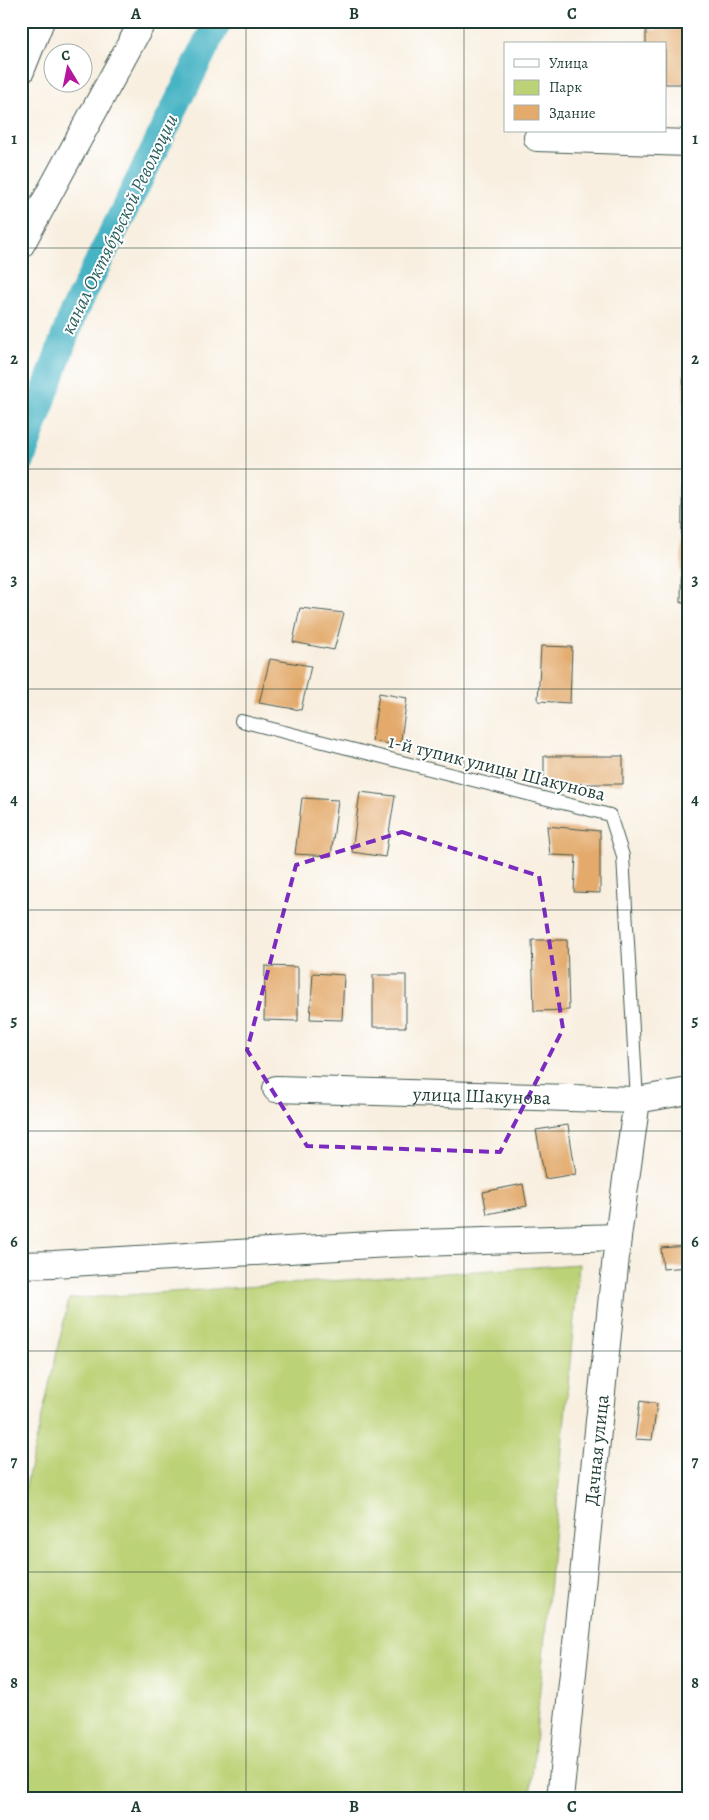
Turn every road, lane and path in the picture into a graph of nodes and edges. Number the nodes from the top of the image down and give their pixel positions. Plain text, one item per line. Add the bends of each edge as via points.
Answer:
1 (40, 21) edge
2 (143, 21) edge
3 (21, 71) edge
4 (537, 138) dead end
5 (688, 143) edge
6 (21, 245) edge
7 (241, 721) dead end
8 (276, 1089) dead end
9 (688, 1091) edge
10 (637, 1100) junction
11 (618, 1237) junction
12 (21, 1265) edge
13 (560, 1799) edge

1 - 3 street
2 - 6 street
4 - 5 street
7 - 10 lane, 1-й тупик улицы Шакунова via 610,815 623,856
8 - 10 street, улица Шакунова
9 - 10 street, улица Шакунова
10 - 11 street, Дачная улица
11 - 12 street via 388,1244
11 - 13 street, Дачная улица

